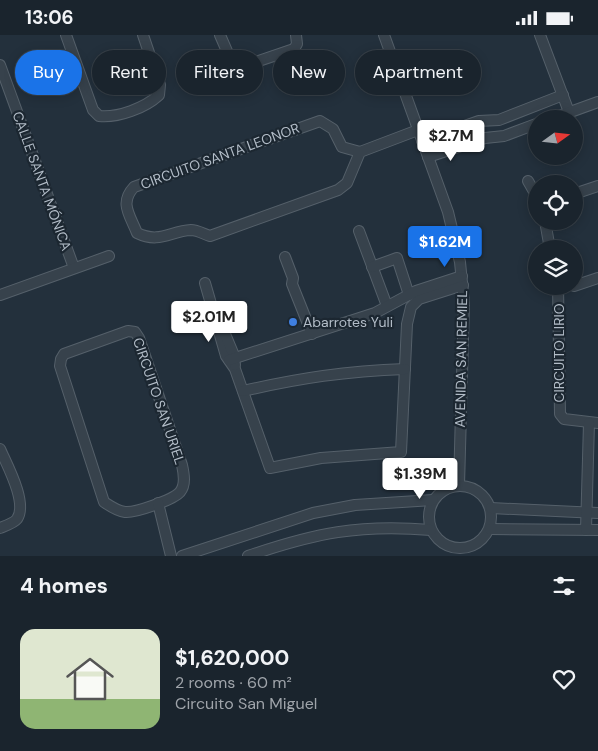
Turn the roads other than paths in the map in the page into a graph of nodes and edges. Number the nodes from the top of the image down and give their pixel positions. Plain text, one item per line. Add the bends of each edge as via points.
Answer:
1 (66, 35) edge
2 (143, 35) edge
3 (220, 35) edge
4 (296, 35) edge
5 (384, 35) edge
6 (540, 35) edge
7 (0, 65) edge
8 (563, 95) junction
9 (598, 102) edge
10 (568, 110) edge
11 (575, 110) edge
12 (479, 121) junction
13 (528, 127) edge
14 (418, 130) junction
15 (485, 138) junction
16 (422, 141) junction
17 (360, 152) junction
18 (428, 157) junction
19 (598, 186) edge
20 (583, 191) edge
21 (359, 231) dead end
22 (109, 256) dead end
23 (285, 257) dead end
24 (372, 267) junction
25 (74, 268) junction
26 (598, 278) edge
27 (462, 280) junction
28 (205, 283) dead end
29 (583, 283) edge
30 (0, 294) edge
31 (409, 295) junction
32 (558, 295) edge
33 (387, 306) junction
34 (312, 334) junction
35 (233, 363) junction
36 (405, 369) junction
37 (243, 391) junction
38 (593, 423) edge
39 (593, 447) edge
40 (0, 449) edge
41 (459, 485) junction
42 (433, 501) junction
43 (158, 503) junction
44 (491, 509) junction
45 (586, 512) junction
46 (598, 513) edge
47 (0, 528) edge
48 (490, 529) junction
49 (432, 530) junction
50 (586, 530) junction
51 (598, 530) edge
52 (460, 552) edge
53 (171, 556) edge
54 (182, 556) edge
55 (248, 556) edge

1 - 2 street via 93,110 99,117 110,117 151,102 159,95 160,85
3 - 4 street via 233,65 241,67 294,49
5 - 14 street, AVENIDA SAN REMIEL
6 - 8 street
7 - 25 street, CALLE SANTA MÓNICA
8 - 10 street
8 - 12 street via 499,120
9 - 11 street
12 - 15 street
12 - 16 street
13 - 15 street via 504,136
14 - 16 street, AVENIDA SAN REMIEL
14 - 17 street
15 - 18 street
16 - 18 street, AVENIDA SAN REMIEL
17 - 17 street, CIRCUITO SANTA LEONOR via 342,147 333,129 320,121 134,187 125,203 137,233 146,237 164,237 192,230 210,236 338,190 348,183
18 - 27 street, AVENIDA SAN REMIEL via 448,212
19 - 20 street
21 - 24 street
22 - 25 street, CALLE SANTA MÓNICA
23 - 34 street via 298,283
24 - 31 street via 396,258
24 - 33 street
25 - 30 street, CALLE SANTA MÓNICA
26 - 29 street, CIRCUITO LIRIO
27 - 31 street
27 - 36 street via 418,299 411,307
27 - 41 street, AVENIDA SAN REMIEL
28 - 35 street via 218,320 223,325
31 - 33 street
32 - 38 street, CIRCUITO LIRIO via 560,414 564,419
33 - 34 street
34 - 35 street
35 - 37 street
36 - 37 street via 342,372
36 - 37 street via 401,452 321,458 270,468
38 - 39 street, CIRCUITO LIRIO
39 - 45 street, CIRCUITO LIRIO
40 - 47 street via 19,496 20,512 16,521
41 - 42 street via 449,487
41 - 44 street via 479,491
42 - 49 street via 430,510
42 - 54 street via 355,505 313,513
43 - 43 street, CIRCUITO SAN URIEL via 181,491 184,479 139,338 135,332 128,331 64,354 60,366 104,502 126,512
43 - 53 street
44 - 45 street
44 - 48 street
45 - 46 street
45 - 50 street, CIRCUITO LIRIO
48 - 50 street
48 - 52 street via 476,545
49 - 52 street via 445,545
49 - 55 street via 394,527 328,532
50 - 51 street

